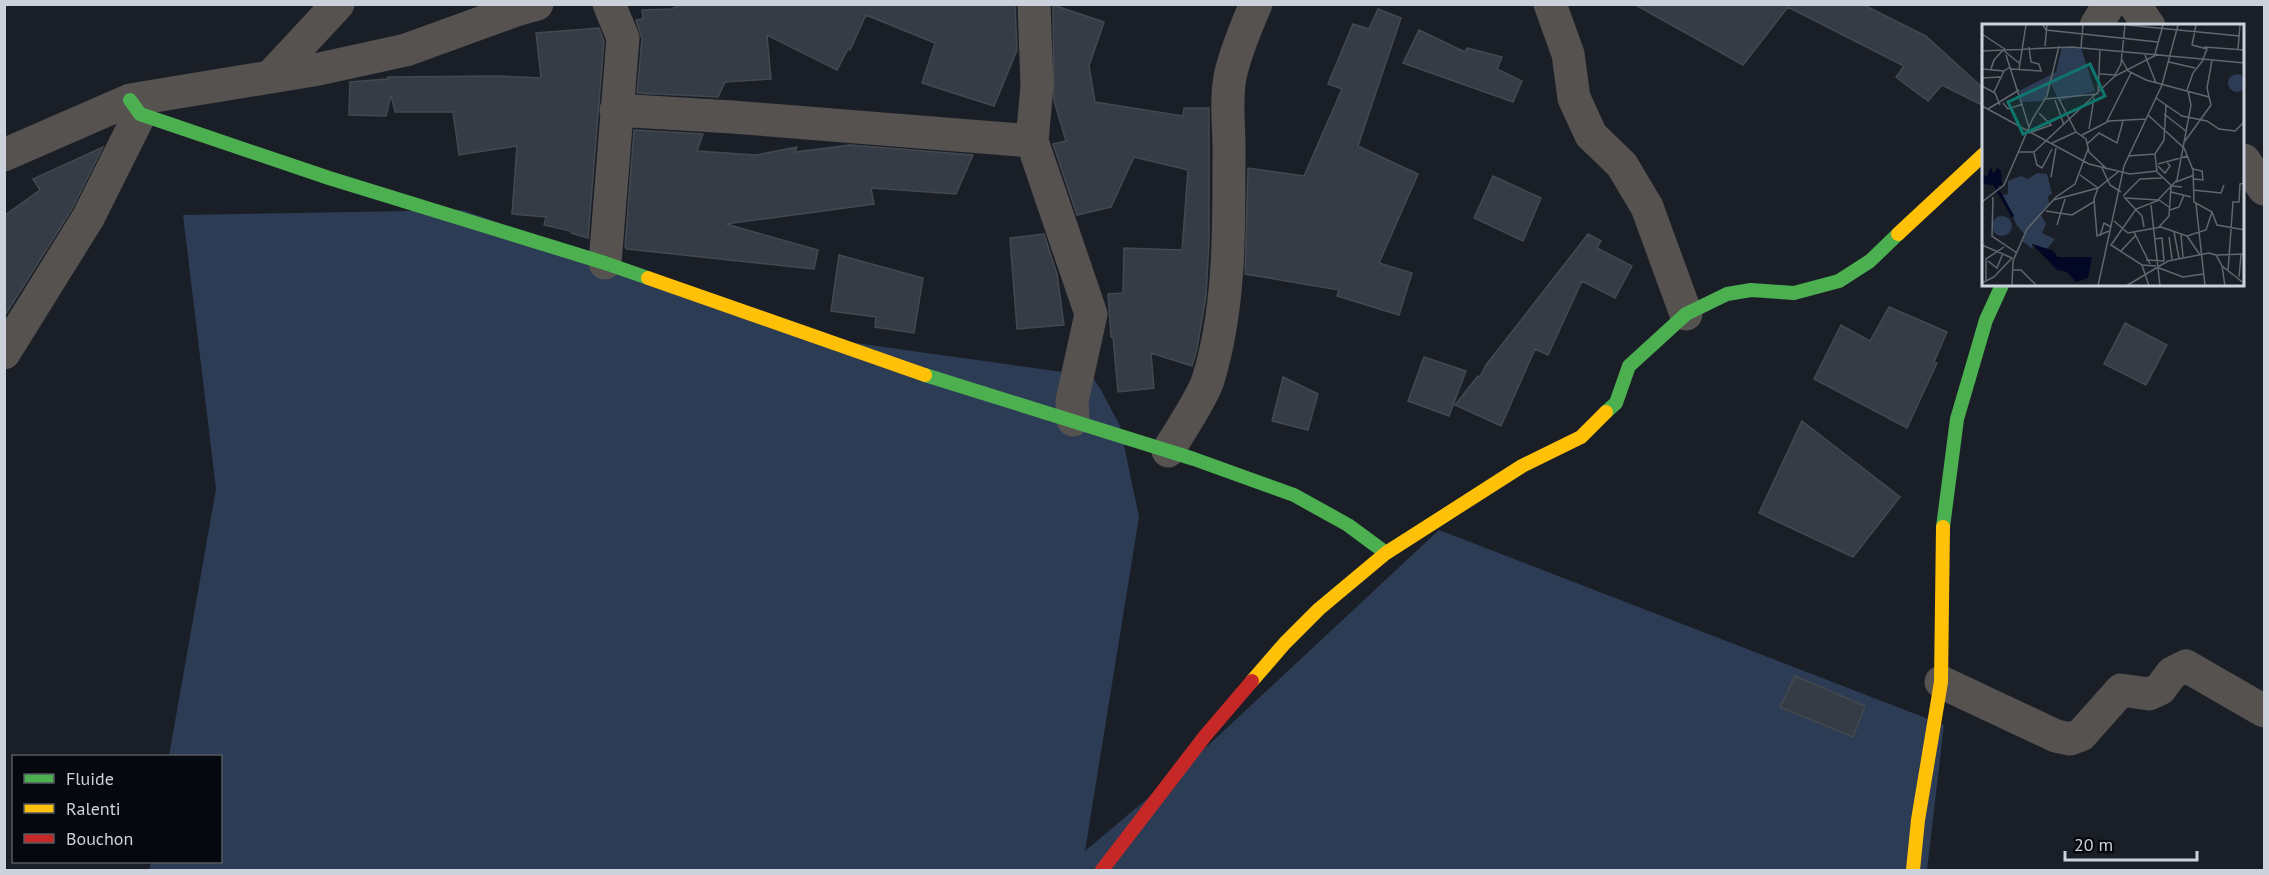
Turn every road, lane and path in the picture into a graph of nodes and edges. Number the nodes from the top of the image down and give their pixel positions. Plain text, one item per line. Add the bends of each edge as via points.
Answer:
1 (338, 4) edge
2 (537, 4) edge
3 (609, 4) edge
4 (1035, 4) edge
5 (1256, 4) edge
6 (1550, 4) edge
7 (2109, 4) edge
8 (2134, 4) edge
9 (2097, 24) edge
10 (2148, 24) edge
11 (272, 76) junction
12 (135, 107) junction
13 (616, 110) junction
14 (1032, 141) junction
15 (4, 155) edge
16 (1982, 156) edge
17 (2245, 161) edge
18 (2265, 189) edge
19 (605, 263) junction
20 (2002, 286) edge
21 (1686, 314) junction
22 (4, 353) edge
23 (1073, 420) junction
24 (1168, 451) junction
25 (1386, 553) junction
26 (1941, 682) junction
27 (2265, 711) edge
28 (1102, 870) edge
29 (1913, 870) edge

1 - 11 street
2 - 11 street via 406,50
3 - 13 street via 622,38
4 - 14 street via 1037,86
5 - 24 street via 1230,76 1223,315 1207,382
6 - 21 street via 1568,54 1574,98 1591,135 1622,165 1647,207
7 - 9 street
8 - 10 street
11 - 12 street
12 - 15 street
12 - 19 street via 329,178
12 - 22 street via 88,218
13 - 14 street
13 - 19 street
14 - 23 street via 1091,314 1072,400
16 - 21 street via 1870,261 1839,281 1794,293 1751,290 1727,294
17 - 18 street
19 - 23 street via 897,366
20 - 26 street via 1986,320 1957,419 1942,520
21 - 25 street via 1629,366 1616,403 1581,437 1522,466
23 - 24 street
24 - 25 street via 1294,495 1348,525
25 - 28 street via 1285,643 1205,736
26 - 27 street via 2070,739 2080,735 2121,690 2149,694 2186,666
26 - 29 street

